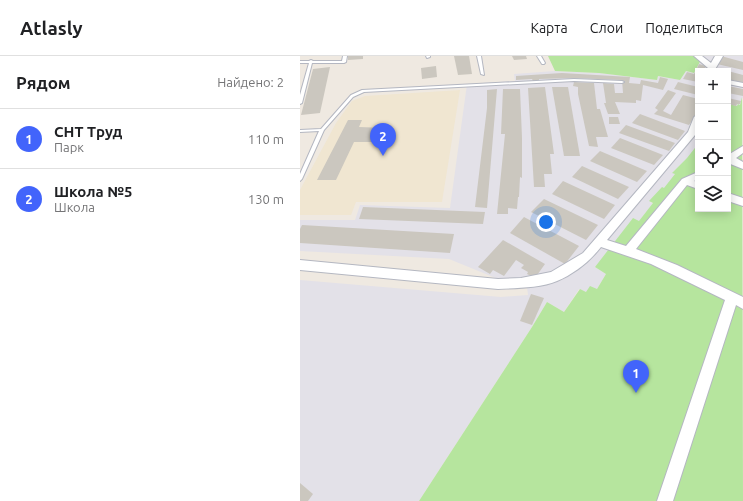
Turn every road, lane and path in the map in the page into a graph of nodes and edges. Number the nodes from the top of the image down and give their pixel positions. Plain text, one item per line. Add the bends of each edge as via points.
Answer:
1 (318, 56) edge
2 (345, 56) edge
3 (479, 56) edge
4 (539, 56) edge
5 (698, 56) edge
6 (719, 56) edge
7 (311, 61) junction
8 (317, 61) junction
9 (300, 62) edge
10 (543, 63) dead end
11 (710, 68) edge
12 (712, 68) edge
13 (483, 74) dead end
14 (622, 82) dead end
15 (731, 83) edge
16 (743, 85) edge
17 (300, 103) edge
18 (322, 130) junction
19 (300, 131) edge
20 (695, 135) edge
21 (743, 150) edge
22 (731, 157) edge
23 (731, 160) edge
24 (743, 166) edge
25 (696, 176) edge
26 (300, 179) edge
27 (685, 181) junction
28 (695, 185) edge
29 (731, 198) edge
30 (743, 202) edge
31 (600, 242) junction
32 (629, 250) junction
33 (300, 265) edge
34 (737, 300) edge
35 (665, 501) edge

1 - 8 lane
2 - 8 lane via 344,62
3 - 13 lane
4 - 10 lane
5 - 11 street
6 - 12 street
7 - 8 lane
7 - 9 lane
7 - 17 lane
14 - 18 lane via 574,80 363,92 352,96
15 - 16 street
18 - 19 lane
18 - 26 lane
20 - 31 street
21 - 22 street
23 - 24 street
25 - 27 street
27 - 28 street
27 - 32 street
29 - 30 street
31 - 32 street
31 - 33 street via 588,256 554,277 521,283 498,284
32 - 34 street via 677,269
34 - 35 street

